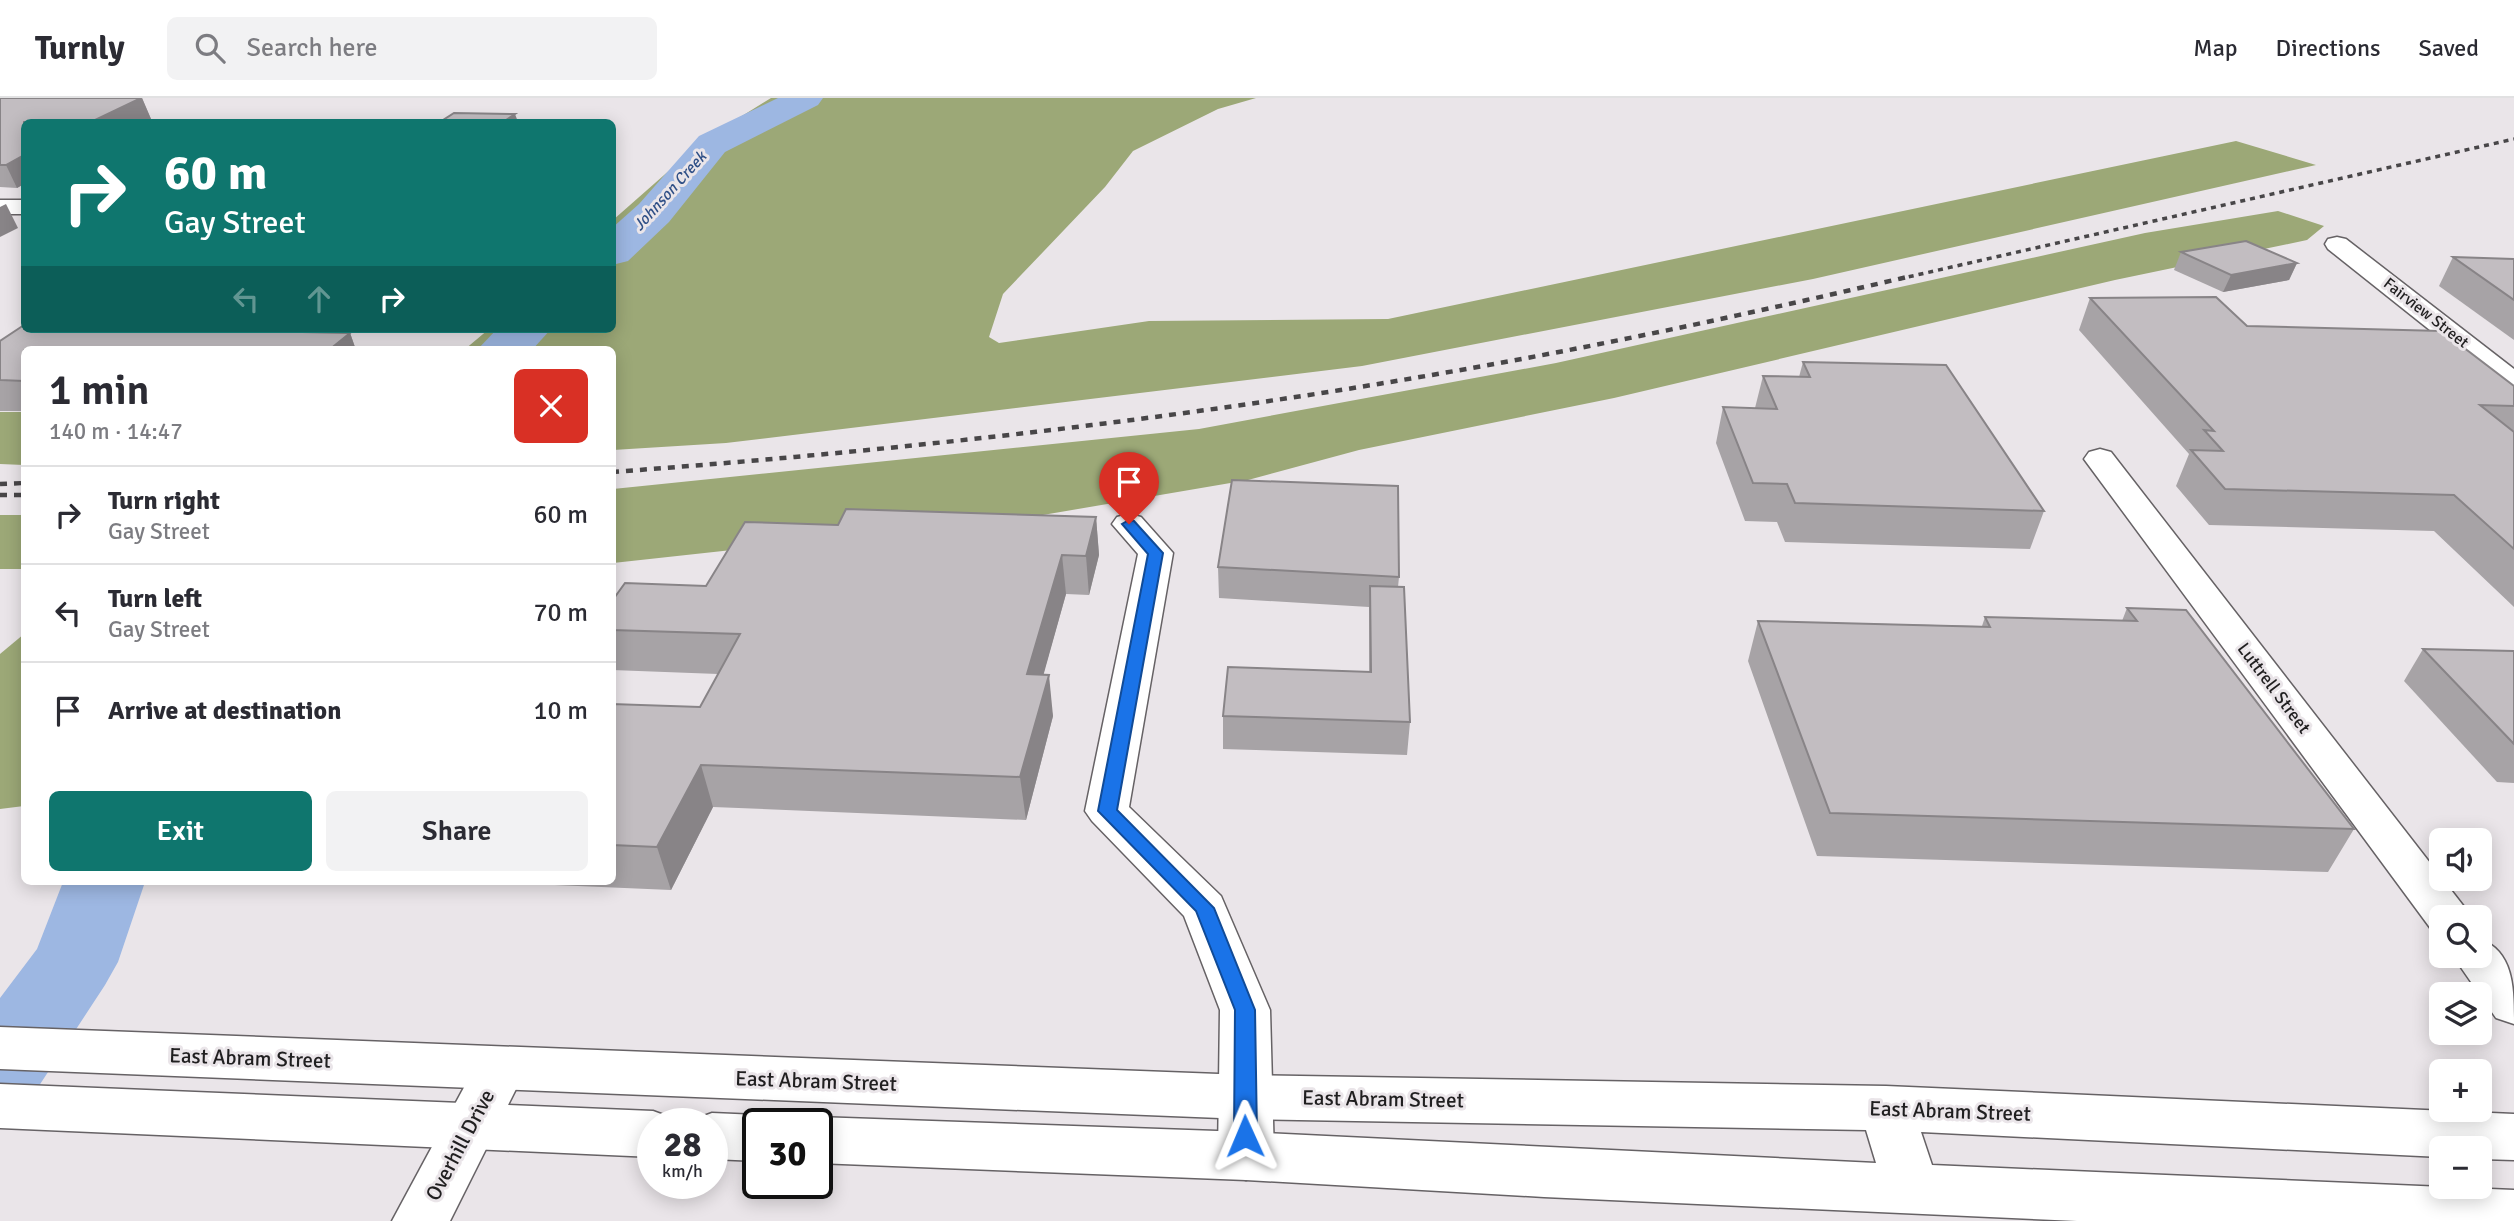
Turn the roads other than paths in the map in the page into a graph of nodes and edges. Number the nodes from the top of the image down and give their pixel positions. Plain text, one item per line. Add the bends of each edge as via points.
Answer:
1 (0, 207) edge
2 (21, 207) edge
3 (2337, 244) dead end
4 (2514, 383) edge
5 (2100, 459) dead end
6 (1129, 524) dead end
7 (2439, 905) edge
8 (2486, 968) edge
9 (2514, 1004) edge
10 (0, 1048) edge
11 (500, 1069) junction
12 (1245, 1097) junction
13 (0, 1106) edge
14 (1886, 1108) junction
15 (470, 1127) junction
16 (637, 1132) edge
17 (2514, 1137) edge
18 (833, 1141) edge
19 (1246, 1156) junction
20 (1912, 1188) junction
21 (2514, 1214) edge
22 (421, 1221) edge

1 - 2 main road
3 - 4 main road, Fairview Street
5 - 7 main road, Luttrell Street
6 - 12 main road via 1156,553 1107,811 1204,908 1245,1010
8 - 9 main road
10 - 11 main road, East Abram Street
11 - 12 main road, East Abram Street
11 - 15 main road, Overhill Drive
12 - 14 main road, East Abram Street
12 - 19 main road
13 - 15 main road
14 - 17 main road, East Abram Street
14 - 20 main road
15 - 16 main road
15 - 22 main road, Overhill Drive
18 - 19 main road
19 - 20 main road
20 - 21 main road

